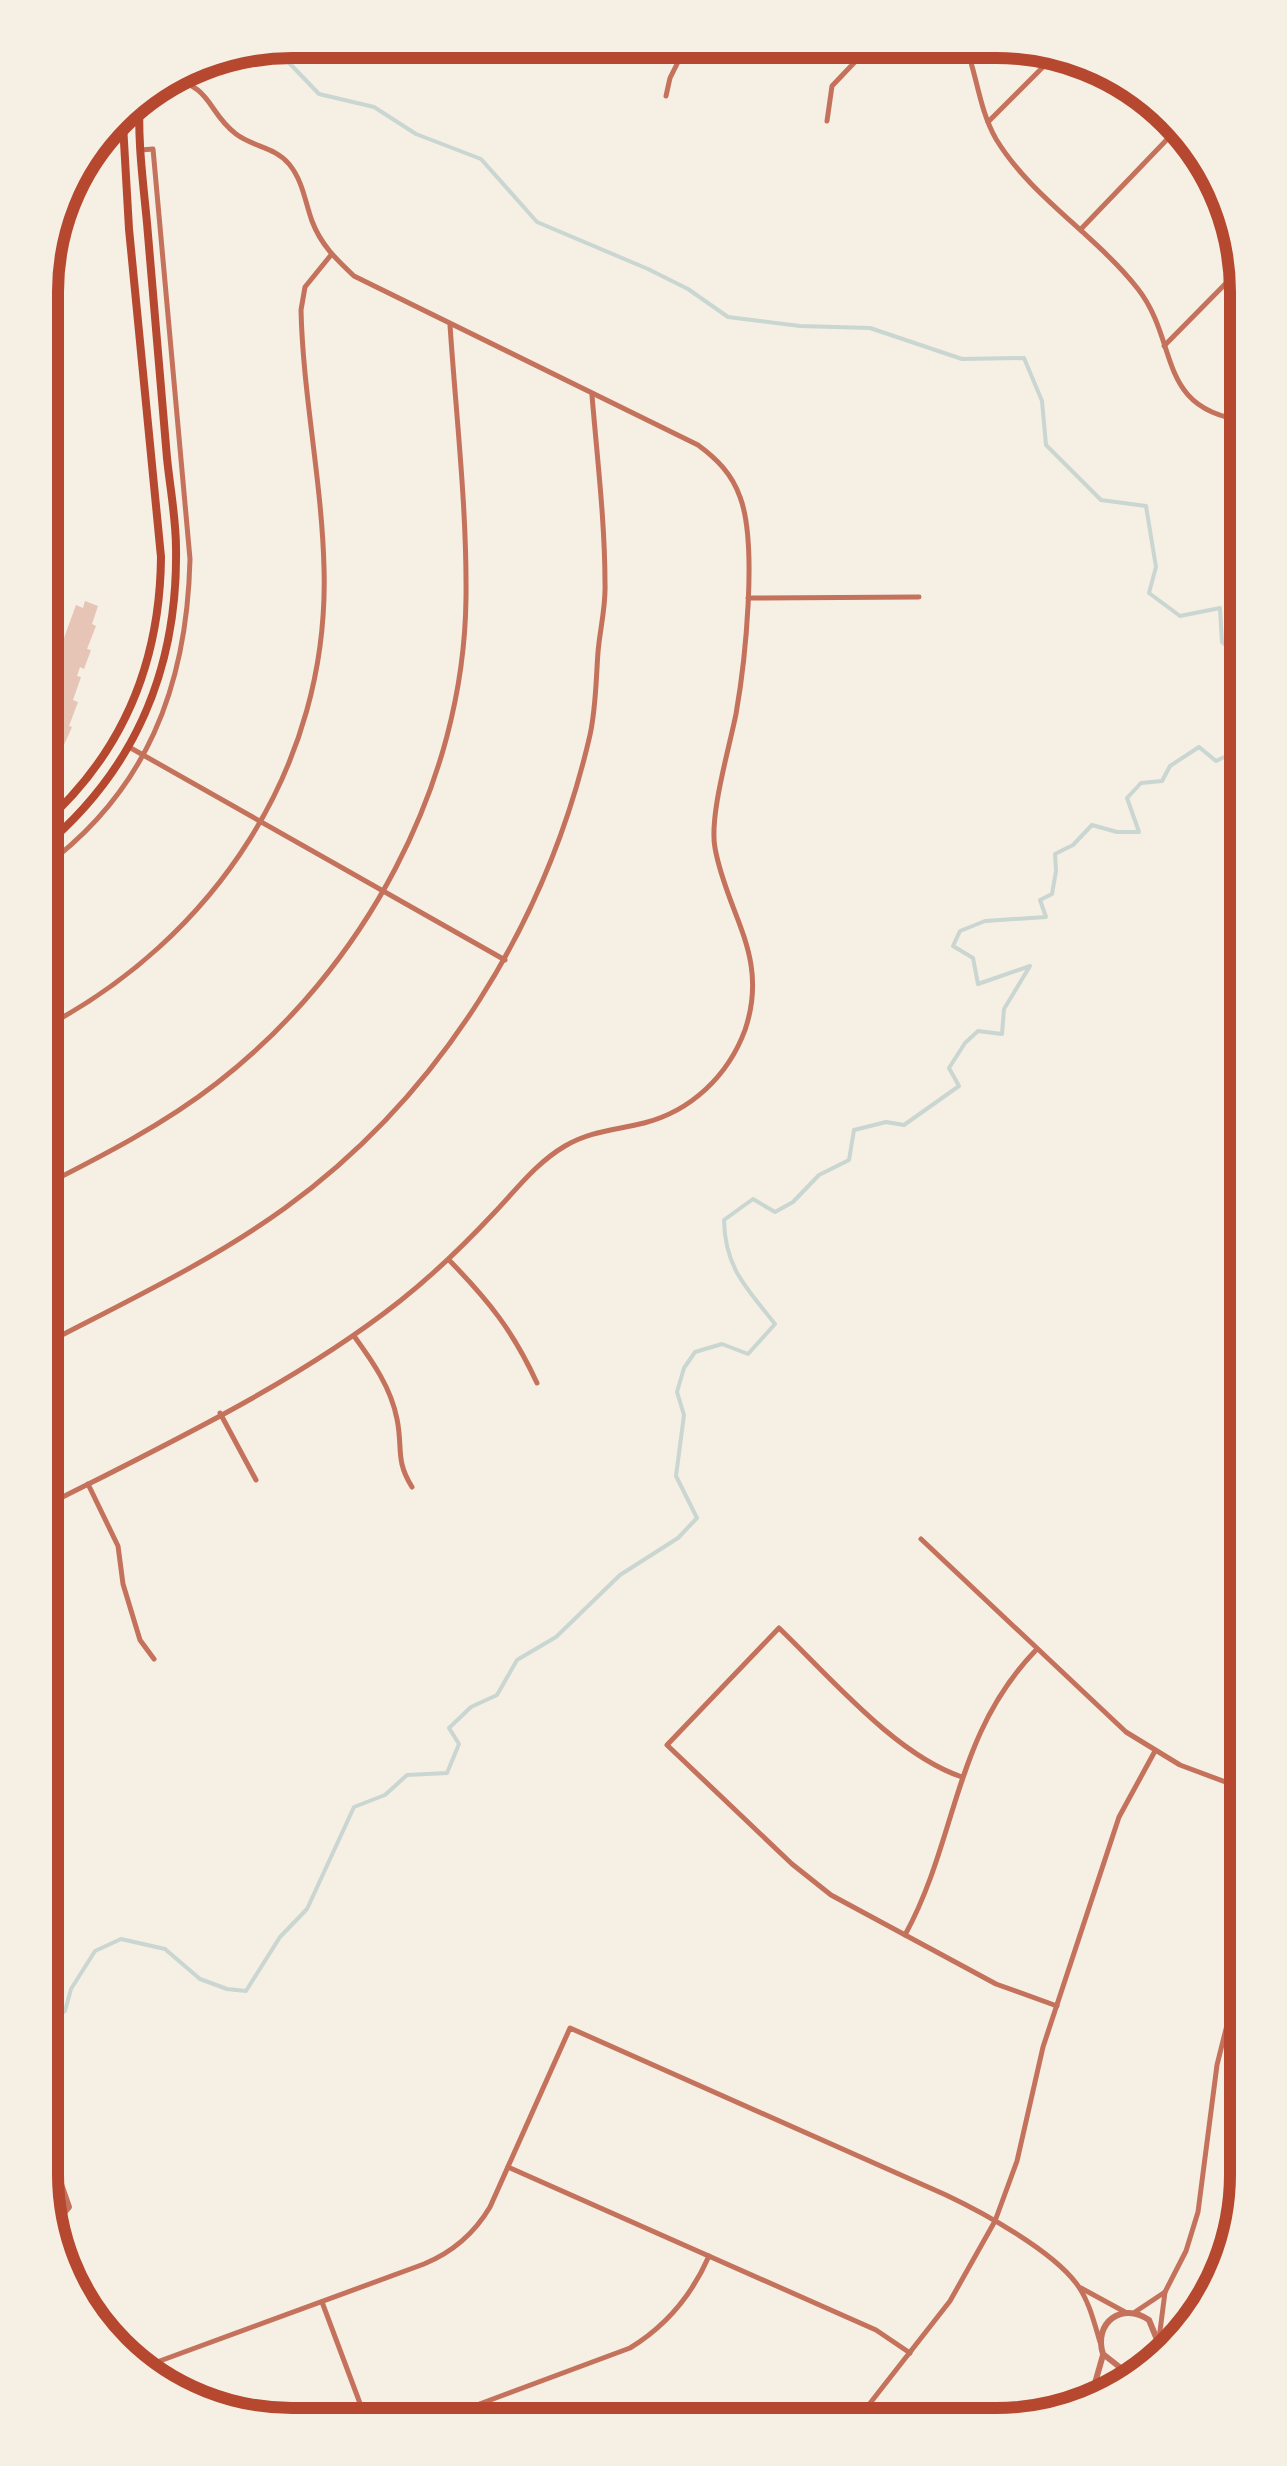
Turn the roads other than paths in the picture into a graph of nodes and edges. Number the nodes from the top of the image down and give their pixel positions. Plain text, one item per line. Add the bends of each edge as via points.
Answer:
1 (680, 58) edge
2 (859, 58) edge
3 (969, 58) edge
4 (1046, 64) edge
5 (187, 83) edge
6 (666, 96) dead end
7 (140, 113) edge
8 (827, 122) dead end
9 (988, 122) junction
10 (123, 130) edge
11 (1170, 136) edge
12 (141, 150) junction
13 (1081, 229) junction
14 (331, 255) junction
15 (1229, 280) edge
16 (450, 324) junction
17 (1164, 346) junction
18 (592, 394) junction
19 (1230, 417) edge
20 (919, 596) dead end
21 (748, 598) junction
22 (115, 737) junction
23 (129, 747) junction
24 (144, 756) junction
25 (58, 809) edge
26 (262, 822) junction
27 (58, 835) edge
28 (58, 857) edge
29 (382, 890) junction
30 (505, 960) junction
31 (58, 1020) edge
32 (58, 1179) edge
33 (449, 1260) junction
34 (354, 1336) junction
35 (58, 1337) edge
36 (537, 1383) dead end
37 (220, 1413) junction
38 (256, 1480) dead end
39 (88, 1484) junction
40 (412, 1487) dead end
41 (58, 1499) edge
42 (920, 1539) dead end
43 (1037, 1650) junction
44 (154, 1660) dead end
45 (1155, 1751) junction
46 (962, 1777) junction
47 (1229, 1784) edge
48 (905, 1936) junction
49 (1057, 2006) junction
50 (1229, 2014) edge
51 (508, 2168) junction
52 (58, 2174) edge
53 (62, 2216) edge
54 (995, 2221) junction
55 (710, 2256) junction
56 (1078, 2287) junction
57 (1165, 2292) junction
58 (322, 2302) junction
59 (1126, 2312) junction
60 (1135, 2312) junction
61 (1100, 2342) junction
62 (1158, 2343) edge
63 (1156, 2344) edge
64 (910, 2354) junction
65 (1103, 2354) junction
66 (154, 2363) edge
67 (1122, 2369) joint
68 (1108, 2379) edge
69 (1093, 2386) edge
70 (362, 2408) edge
71 (472, 2408) edge
72 (866, 2408) edge

1 - 6 street
2 - 8 street via 832,86
3 - 9 street
4 - 9 street
5 - 14 street via 203,92 233,132 290,164
7 - 12 main road
9 - 13 street via 1011,159
10 - 22 main road via 161,558 154,642
11 - 13 street
12 - 23 main road via 176,545 175,600 167,653
12 - 24 street via 154,149 190,559 181,660
13 - 17 street via 1142,294
14 - 16 street via 376,288
14 - 26 street via 305,287 301,310 324,568 316,675
15 - 17 street
16 - 18 street
16 - 29 street via 465,548 460,660 435,772
17 - 19 street via 1188,395
18 - 21 street via 698,444 724,467 746,522
18 - 30 street via 606,583 591,732 562,831
20 - 21 street
21 - 33 street via 740,694 714,836 751,954 744,1034 724,1070 695,1100 671,1114 565,1146 541,1162
22 - 23 main road
22 - 25 main road
23 - 24 street
23 - 27 main road
24 - 26 street
24 - 28 street via 104,814
26 - 29 street
26 - 31 street via 224,880 174,936 111,988
29 - 30 street
29 - 32 street via 318,988 267,1040 148,1131
30 - 35 street via 419,1083 336,1166 238,1240
33 - 34 street
33 - 36 street via 517,1340
34 - 37 street
34 - 40 street via 391,1396 400,1468
37 - 38 street
37 - 39 street
39 - 41 street
39 - 44 street via 118,1546 128,1603
42 - 43 street
43 - 45 street
43 - 46 street via 988,1712
45 - 47 street
45 - 49 street via 1122,1810
46 - 48 street
46 - 48 street via 910,1752 779,1628 667,1745 807,1877
48 - 49 street via 996,1984
49 - 54 street
50 - 57 street via 1216,2065 1198,2212
51 - 54 street via 570,2028
51 - 55 street
51 - 58 street via 484,2216 456,2246 426,2264
52 - 53 street via 70,2207
54 - 56 street
54 - 64 street via 960,2287
55 - 64 street via 876,2330
55 - 71 street via 684,2300 638,2342
56 - 59 street
56 - 61 street
57 - 60 street
57 - 62 street
58 - 66 street
58 - 70 street
59 - 60 street
59 - 61 street via 1110,2319
60 - 63 street via 1150,2320
61 - 65 street
64 - 72 street
65 - 67 street
65 - 69 street
67 - 68 street

